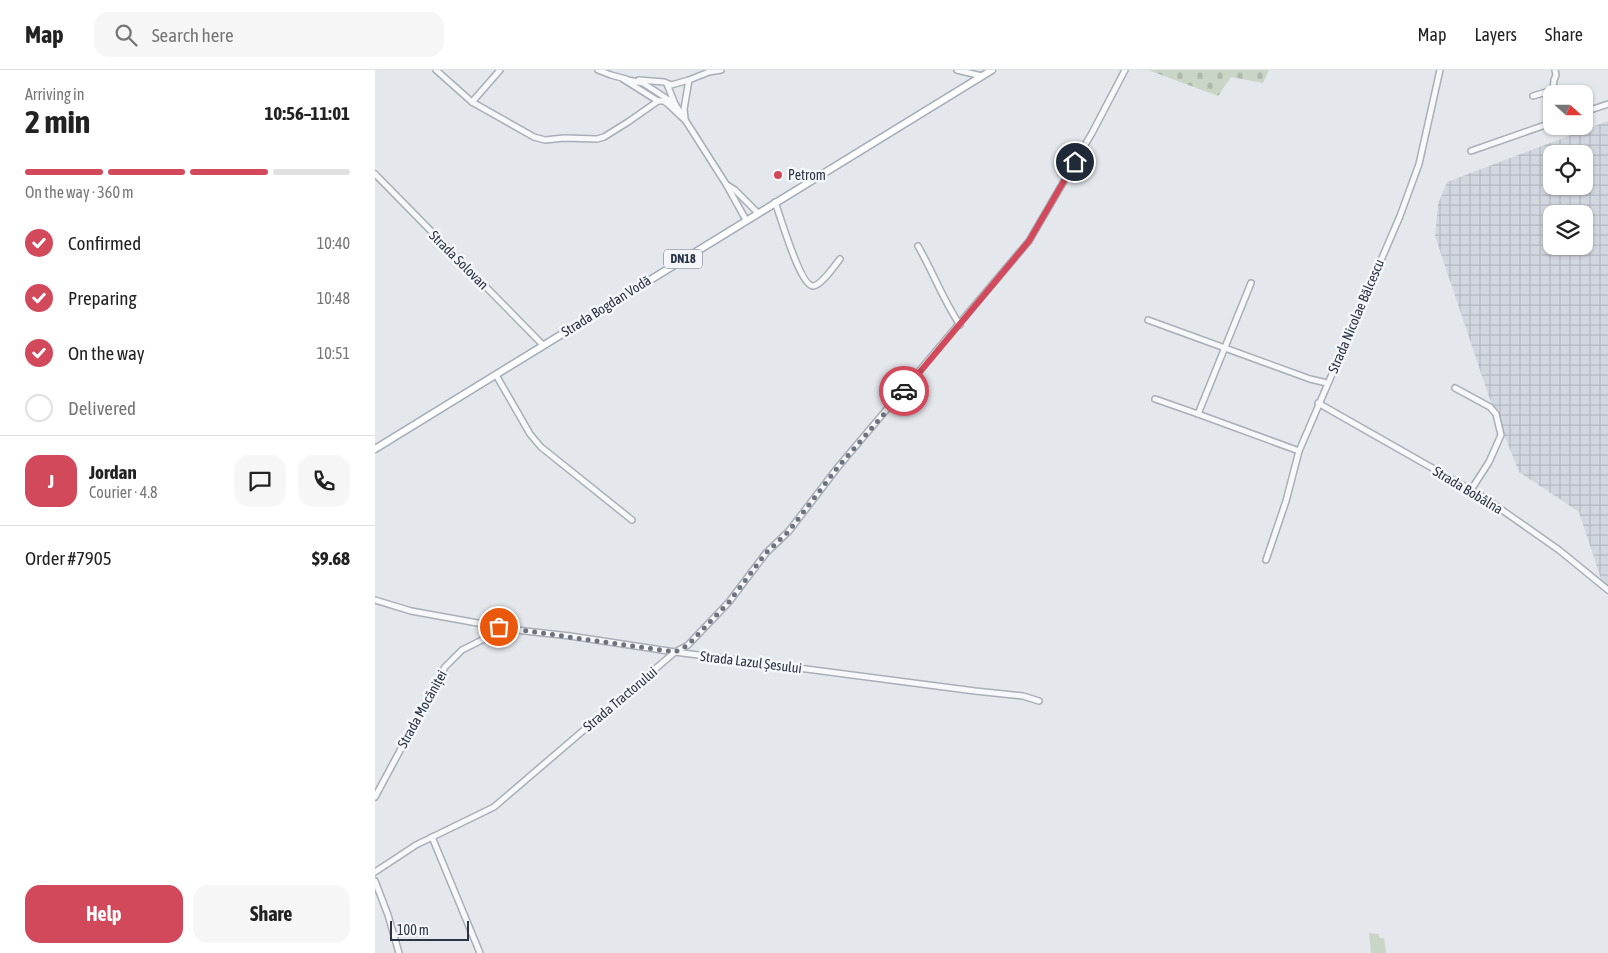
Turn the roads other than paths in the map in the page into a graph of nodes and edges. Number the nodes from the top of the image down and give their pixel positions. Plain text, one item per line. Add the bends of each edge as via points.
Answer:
1 (436, 70) edge
2 (500, 70) edge
3 (598, 70) edge
4 (721, 70) edge
5 (957, 70) edge
6 (992, 70) edge
7 (1125, 70) edge
8 (1441, 70) edge
9 (1555, 70) edge
10 (982, 76) junction
11 (623, 79) junction
12 (689, 80) junction
13 (667, 84) junction
14 (651, 95) junction
15 (663, 96) junction
16 (1533, 96) dead end
17 (658, 101) junction
18 (472, 102) junction
19 (675, 104) junction
20 (1608, 104) edge
21 (1593, 109) edge
22 (686, 120) junction
23 (1543, 127) edge
24 (1471, 151) dead end
25 (375, 174) edge
26 (726, 184) junction
27 (775, 202) junction
28 (758, 213) junction
29 (746, 220) junction
30 (918, 246) dead end
31 (841, 259) dead end
32 (1251, 283) dead end
33 (1147, 320) dead end
34 (960, 325) junction
35 (543, 345) junction
36 (1224, 347) junction
37 (496, 374) junction
38 (1327, 383) junction
39 (1455, 388) dead end
40 (1155, 399) dead end
41 (1318, 403) junction
42 (1197, 414) junction
43 (375, 449) edge
44 (1299, 451) junction
45 (1471, 490) junction
46 (632, 520) dead end
47 (1266, 560) dead end
48 (1608, 590) edge
49 (375, 600) edge
50 (516, 630) junction
51 (675, 652) junction
52 (1039, 701) dead end
53 (375, 797) edge
54 (432, 838) junction
55 (375, 872) edge
56 (375, 881) edge
57 (399, 953) edge
58 (480, 953) edge

1 - 18 street
2 - 18 street
3 - 11 street
4 - 12 street
5 - 10 street
6 - 10 main road, Strada Bogdan Vodă / DN18
7 - 34 street, Strada Tractorului via 1029,241
8 - 38 street, Strada Nicolae Bălcescu via 1419,164
9 - 16 street via 1553,90
10 - 27 main road, Strada Bogdan Vodă / DN18
11 - 13 street
11 - 14 street
11 - 15 street via 643,83
12 - 13 street
12 - 22 street via 684,108
13 - 19 street
14 - 15 street
14 - 17 street
15 - 19 street
17 - 18 street via 604,137 545,140 533,137
17 - 22 street via 664,101
19 - 22 street
20 - 21 street
22 - 26 street
23 - 24 street
25 - 35 street, Strada Solovan
26 - 28 street
26 - 29 street
27 - 28 main road, Strada Bogdan Vodă / DN18
27 - 31 street via 808,285 819,284
28 - 29 main road, Strada Bogdan Vodă / DN18
29 - 35 main road, Strada Bogdan Vodă / DN18
30 - 34 street
32 - 36 street
33 - 36 street
34 - 51 street, Strada Tractorului via 838,467 789,531 766,553 729,602 688,645
35 - 37 main road, Strada Bogdan Vodă / DN18
36 - 38 street
36 - 42 street
37 - 43 main road, Strada Bogdan Vodă / DN18
37 - 46 street via 530,434 541,447
38 - 41 street, Strada Nicolae Bălcescu
39 - 45 street via 1490,407 1496,414 1501,435
40 - 42 street
41 - 44 street, Strada Nicolae Bălcescu
41 - 45 street, Strada Bobâlna
42 - 44 street
44 - 47 street, Strada Nicolae Bălcescu
45 - 48 street, Strada Bobâlna via 1559,550
49 - 50 street, Strada Lazul Șesului via 411,611
50 - 51 street, Strada Lazul Șesului
50 - 53 street, Strada Mocăniței via 462,650 445,667
51 - 52 street, Strada Lazul Șesului via 1023,696
51 - 54 street, Strada Tractorului via 494,807
54 - 55 street, Strada Tractorului
54 - 58 street
56 - 57 street

